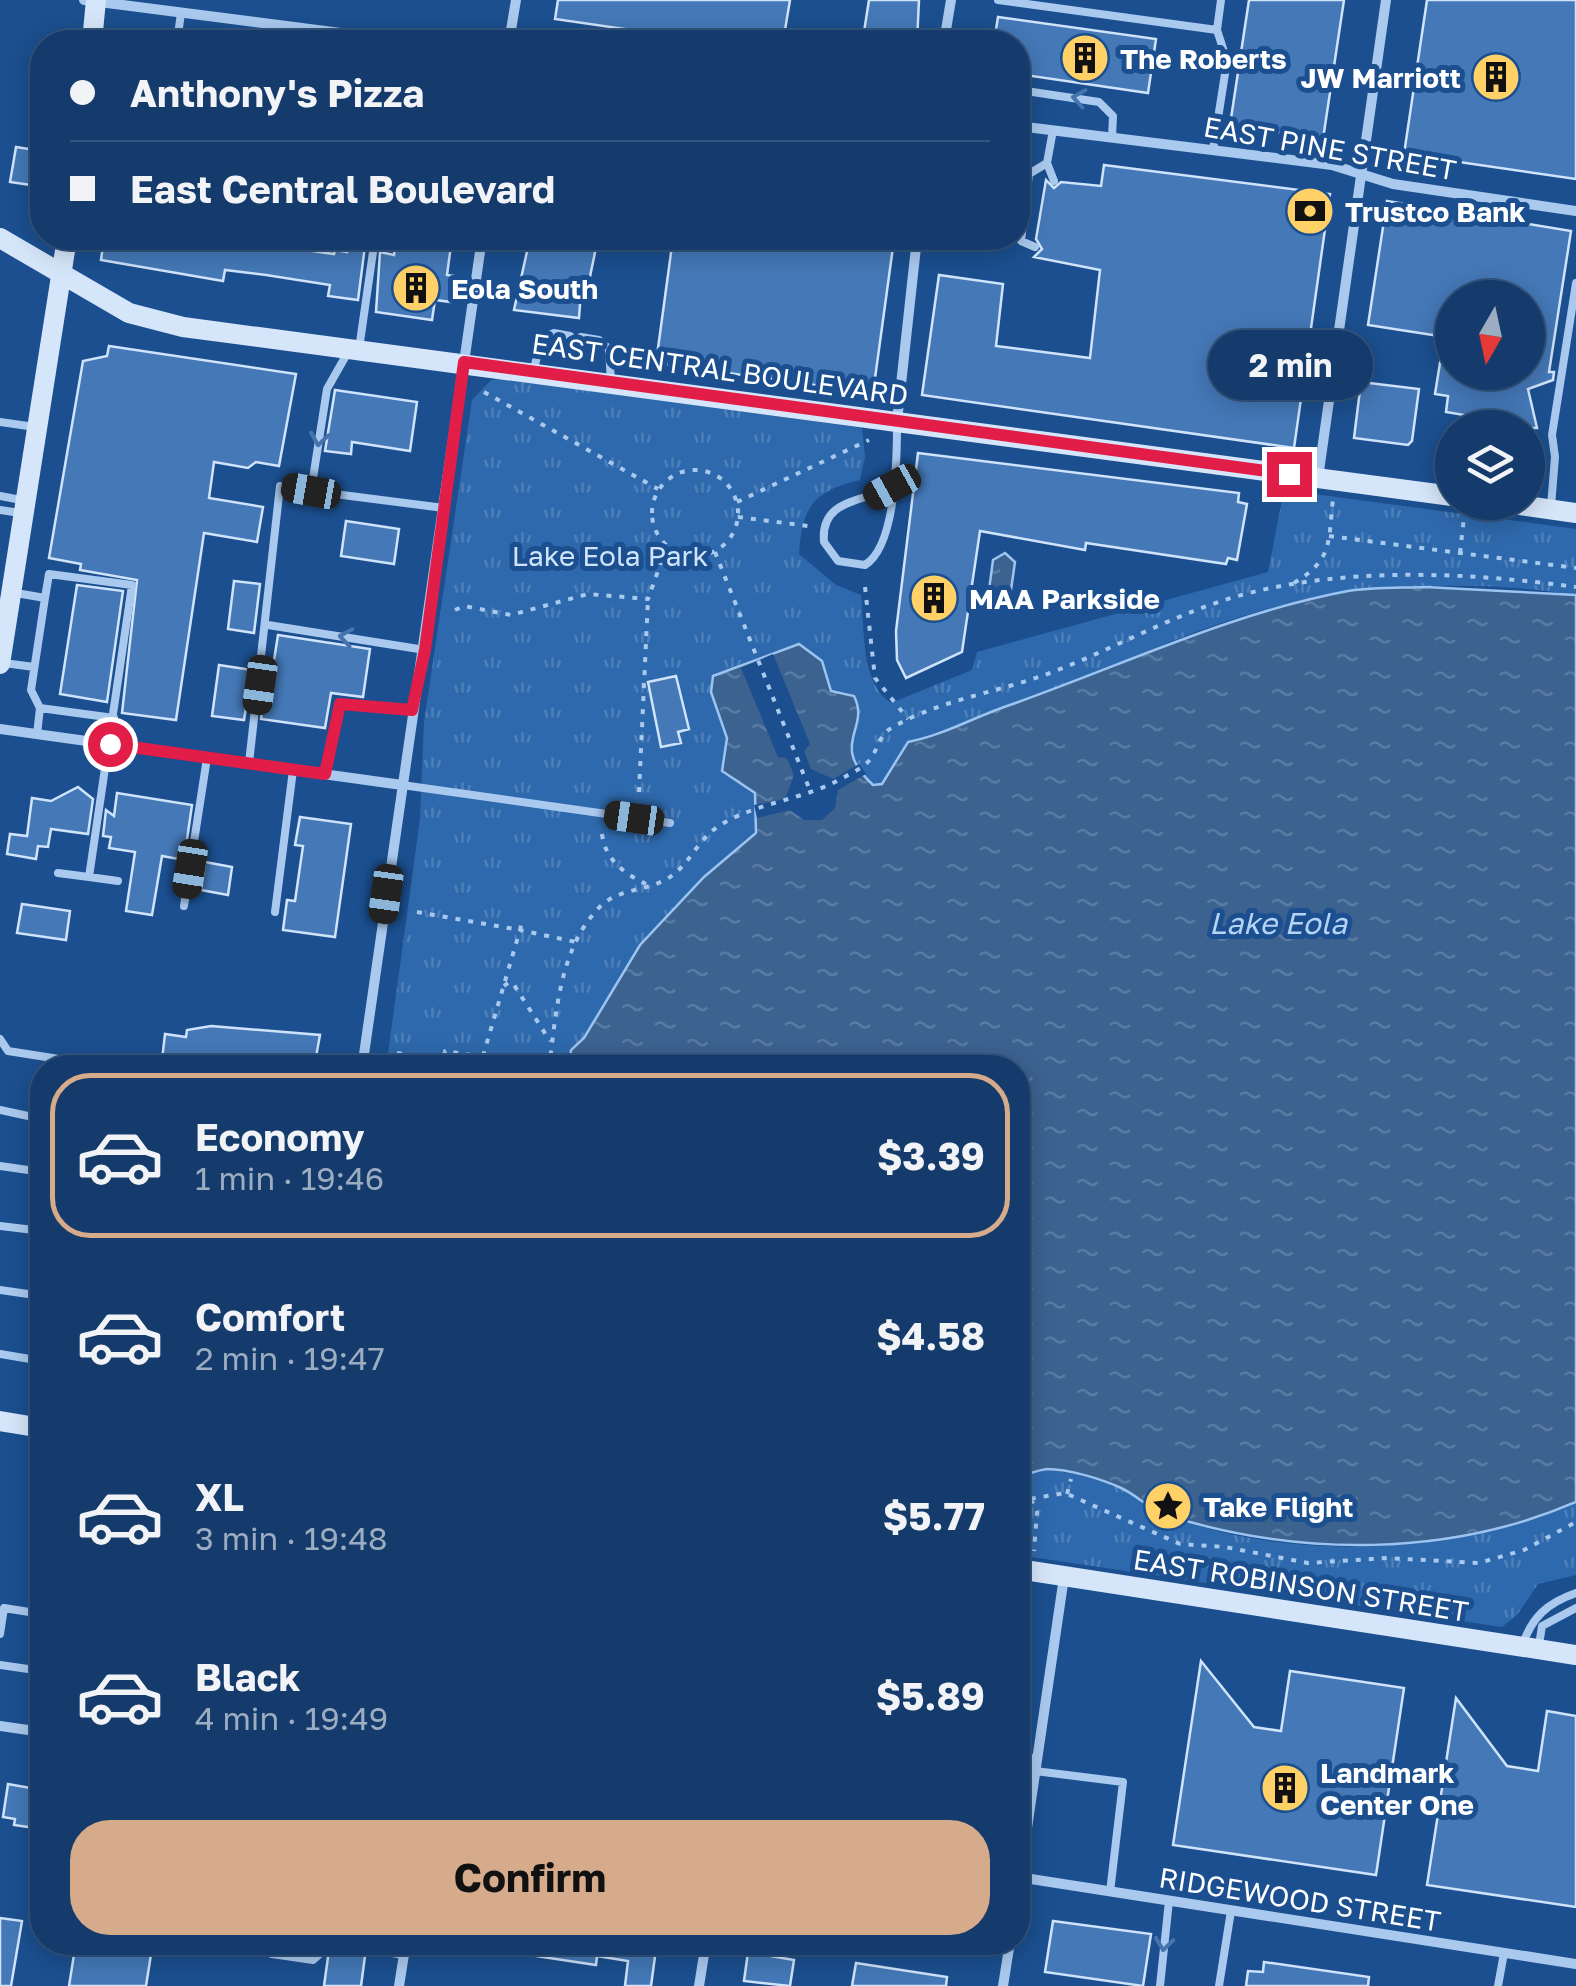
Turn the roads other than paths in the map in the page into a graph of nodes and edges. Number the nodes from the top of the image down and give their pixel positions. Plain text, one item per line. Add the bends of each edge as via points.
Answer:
1 (516, 0) edge
2 (951, 0) edge
3 (998, 0) edge
4 (1221, 0) edge
5 (1386, 0) edge
6 (92, 1) edge
7 (181, 14) junction
8 (92, 30) edge
9 (179, 30) edge
10 (307, 30) edge
11 (511, 30) edge
12 (946, 30) edge
13 (1216, 30) junction
14 (1030, 91) edge
15 (1030, 127) edge
16 (1052, 130) junction
17 (1112, 138) junction
18 (1214, 150) junction
19 (1047, 163) junction
20 (1030, 173) edge
21 (1361, 174) junction
22 (1054, 181) dead end
23 (1576, 211) edge
24 (0, 238) edge
25 (1030, 247) edge
26 (1035, 248) dead end
27 (65, 250) edge
28 (373, 250) edge
29 (480, 250) edge
30 (916, 250) edge
31 (62, 274) junction
32 (1576, 283) edge
33 (570, 336) dead end
34 (581, 337) dead end
35 (355, 348) junction
36 (464, 362) junction
37 (533, 372) junction
38 (611, 382) junction
39 (897, 421) junction
40 (0, 422) edge
41 (38, 428) junction
42 (1318, 478) junction
43 (892, 487) junction
44 (311, 491) junction
45 (1435, 494) edge
46 (0, 496) edge
47 (25, 507) junction
48 (444, 508) junction
49 (1545, 509) edge
50 (0, 510) edge
51 (1550, 510) junction
52 (1576, 513) edge
53 (46, 598) junction
54 (7, 600) edge
55 (268, 625) junction
56 (425, 650) junction
57 (0, 663) edge
58 (34, 667) junction
59 (40, 708) junction
60 (412, 710) junction
61 (114, 718) junction
62 (0, 729) edge
63 (36, 734) junction
64 (110, 744) junction
65 (207, 758) junction
66 (249, 764) junction
67 (294, 770) junction
68 (325, 774) junction
69 (402, 785) junction
70 (670, 822) dead end
71 (58, 873) dead end
72 (89, 877) junction
73 (118, 881) dead end
74 (184, 906) dead end
75 (275, 912) dead end
76 (0, 1039) edge
77 (33, 1055) edge
78 (364, 1055) edge
79 (0, 1110) edge
80 (30, 1116) edge
81 (0, 1166) edge
82 (30, 1170) edge
83 (0, 1226) edge
84 (30, 1230) edge
85 (0, 1290) edge
86 (30, 1294) edge
87 (0, 1354) edge
88 (30, 1358) edge
89 (0, 1421) edge
90 (30, 1426) edge
91 (1030, 1571) edge
92 (1064, 1576) junction
93 (1576, 1593) edge
94 (1576, 1608) edge
95 (30, 1612) edge
96 (0, 1634) edge
97 (1530, 1648) junction
98 (1576, 1655) edge
99 (0, 1665) edge
100 (30, 1669) edge
101 (0, 1726) edge
102 (30, 1730) edge
103 (1030, 1762) edge
104 (1036, 1765) junction
105 (1030, 1804) edge
106 (1030, 1882) edge
107 (1110, 1892) junction
108 (1169, 1901) junction
109 (1231, 1911) junction
110 (1504, 1953) junction
111 (279, 1955) edge
112 (319, 1955) edge
113 (398, 1955) edge
114 (704, 1955) edge
115 (1008, 1955) edge
116 (404, 1956) joint
117 (1576, 1964) edge
118 (399, 1986) edge
119 (700, 1986) edge
120 (1004, 1986) edge
121 (1160, 1986) edge
122 (1219, 1986) edge
123 (1498, 1986) edge

1 - 11 street
2 - 12 street
3 - 13 lane
4 - 13 lane
5 - 21 street
6 - 7 street
6 - 8 street
7 - 9 lane
7 - 10 street
13 - 18 lane via 1227,61
17 -> 14 lane via 1113,116 1099,102
15 - 16 street, EAST PINE STREET
16 - 17 street, EAST PINE STREET
16 - 19 lane
17 - 18 street, EAST PINE STREET
18 - 21 street, EAST PINE STREET
19 - 20 lane
19 - 22 lane
21 - 23 street, EAST PINE STREET
21 - 42 street
24 - 31 street, EAST CENTRAL BOULEVARD
25 - 26 lane
27 - 31 street
28 - 35 lane
29 - 36 street
30 - 39 street
31 - 35 street, EAST CENTRAL BOULEVARD via 94,296 157,321
31 - 41 street
32 - 51 lane via 1552,435
33 - 37 lane via 542,338
34 - 38 lane via 608,349
35 - 36 street, EAST CENTRAL BOULEVARD
35 -> 44 lane via 327,389
36 - 37 street, EAST CENTRAL BOULEVARD
36 - 48 street
37 - 38 street, EAST CENTRAL BOULEVARD
38 - 39 street, EAST CENTRAL BOULEVARD
39 - 42 street, EAST CENTRAL BOULEVARD
39 - 43 lane
40 - 41 lane
41 - 47 street
42 - 45 street, EAST CENTRAL BOULEVARD
43 - 43 lane via 838,506 827,517 824,542 838,561 865,565 880,552
44 - 48 lane
44 - 55 lane via 280,486
46 - 47 lane
47 - 50 lane
47 - 54 street
48 - 56 street
49 - 51 street
51 - 52 street
53 - 54 lane
53 - 58 lane
53 - 61 lane via 49,574 132,586
54 - 57 street
56 -> 55 lane
55 - 66 lane
56 - 60 street
57 - 58 lane
58 - 59 lane via 31,690
59 - 61 lane
59 - 63 lane
60 - 68 lane via 340,704
60 - 69 street
61 - 64 lane
62 - 63 street
63 - 64 street
64 - 65 street
64 - 72 lane
65 - 66 street
65 - 74 lane
66 - 67 street
67 - 68 street
67 - 75 lane
68 - 69 street
69 - 70 lane
69 - 78 street
71 - 72 lane
72 - 73 lane
76 - 77 lane via 8,1051
79 - 80 lane
81 - 82 lane
83 - 84 lane
85 - 86 lane
87 - 88 lane
89 - 90 street
91 - 92 street, EAST ROBINSON STREET
92 - 97 street, EAST ROBINSON STREET
92 - 104 street
93 - 97 lane via 1529,1624
94 - 97 lane via 1542,1626
95 - 96 lane via 4,1608
97 - 98 street, EAST ROBINSON STREET
99 - 100 lane
101 - 102 street
103 - 104 lane
104 - 105 street
104 - 107 lane via 1123,1782
106 - 107 street, RIDGEWOOD STREET
107 - 108 street, RIDGEWOOD STREET
108 - 109 street, RIDGEWOOD STREET
108 -> 121 lane
109 - 110 street, RIDGEWOOD STREET
109 - 122 lane
110 - 117 street, RIDGEWOOD STREET
110 - 123 lane
111 - 112 lane
113 - 116 lane
114 - 119 street
115 - 120 street
116 - 118 street

